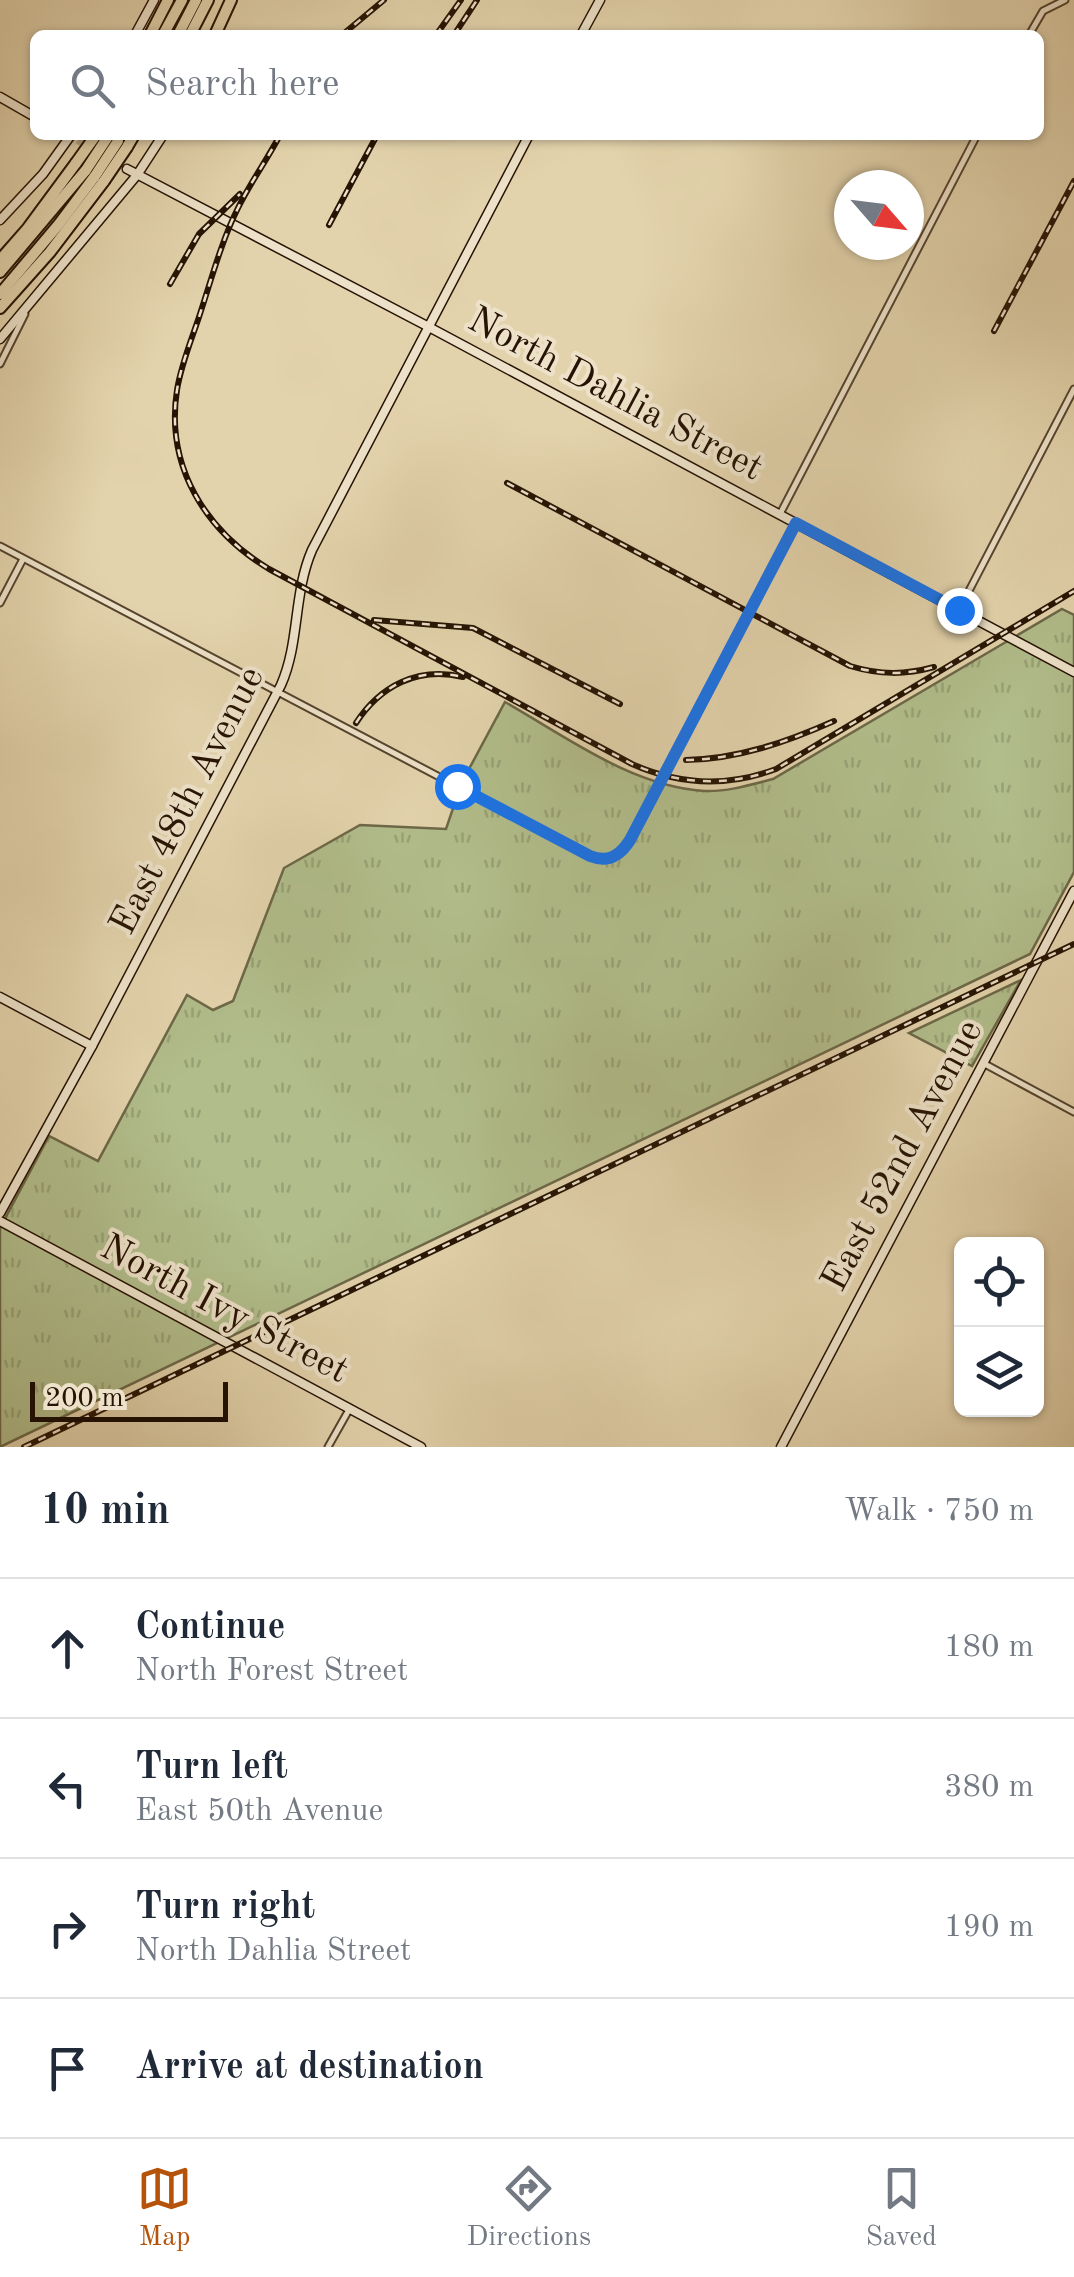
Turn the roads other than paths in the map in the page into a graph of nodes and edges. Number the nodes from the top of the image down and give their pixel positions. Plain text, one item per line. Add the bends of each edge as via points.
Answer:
1 (154, 0) edge
2 (168, 0) edge
3 (182, 0) edge
4 (196, 0) edge
5 (208, 0) edge
6 (234, 0) edge
7 (600, 0) edge
8 (1064, 0) edge
9 (138, 30) edge
10 (153, 30) edge
11 (167, 30) edge
12 (181, 30) edge
13 (193, 30) edge
14 (219, 30) edge
15 (585, 30) edge
16 (1032, 30) edge
17 (0, 97) edge
18 (30, 114) edge
19 (70, 140) edge
20 (95, 140) edge
21 (116, 140) edge
22 (116, 140) edge
23 (160, 140) edge
24 (525, 140) edge
25 (974, 140) edge
26 (127, 170) dead end
27 (90, 172) junction
28 (137, 175) junction
29 (0, 220) edge
30 (0, 260) edge
31 (0, 272) edge
32 (0, 294) edge
33 (28, 306) junction
34 (0, 309) edge
35 (428, 326) junction
36 (0, 339) edge
37 (0, 364) edge
38 (1074, 390) edge
39 (780, 514) junction
40 (796, 523) junction
41 (0, 546) edge
42 (24, 558) junction
43 (0, 603) edge
44 (959, 610) junction
45 (1074, 672) edge
46 (277, 693) junction
47 (1074, 891) edge
48 (0, 997) edge
49 (92, 1046) junction
50 (984, 1063) junction
51 (1074, 1112) edge
52 (0, 1214) edge
53 (350, 1408) junction
54 (328, 1447) edge
55 (421, 1447) edge
56 (780, 1447) edge

1 - 9 street
2 - 10 highway
3 - 11 highway
4 - 12 highway
5 - 13 highway
6 - 14 highway
7 - 15 street
8 - 16 street via 1043,11
17 - 18 street
19 - 29 street
20 - 27 highway, bridge
21 - 27 highway, bridge
22 - 27 highway, bridge
23 - 28 street
24 - 35 street, East 48th Avenue
25 - 39 street
26 - 28 street, North Dahlia Street
27 - 30 highway
27 - 31 highway
27 - 32 highway via 73,207
27 - 34 highway
28 - 33 street
28 - 35 street, North Dahlia Street
33 - 36 street
33 - 37 street
35 - 39 street, North Dahlia Street
35 - 46 street, East 48th Avenue via 308,560 292,655
38 - 44 street
39 - 40 street, North Dahlia Street
40 - 44 street, North Dahlia Street
40 - 46 street via 630,840 614,857 590,856
41 - 42 street
42 - 43 street
42 - 46 street
44 - 45 street, North Dahlia Street
46 - 49 street, East 48th Avenue
47 - 50 street, East 52nd Avenue
48 - 49 street
49 - 52 street, East 48th Avenue
50 - 51 street
50 - 56 street, East 52nd Avenue
52 - 53 street, North Ivy Street
53 - 54 street
53 - 55 street, North Ivy Street

